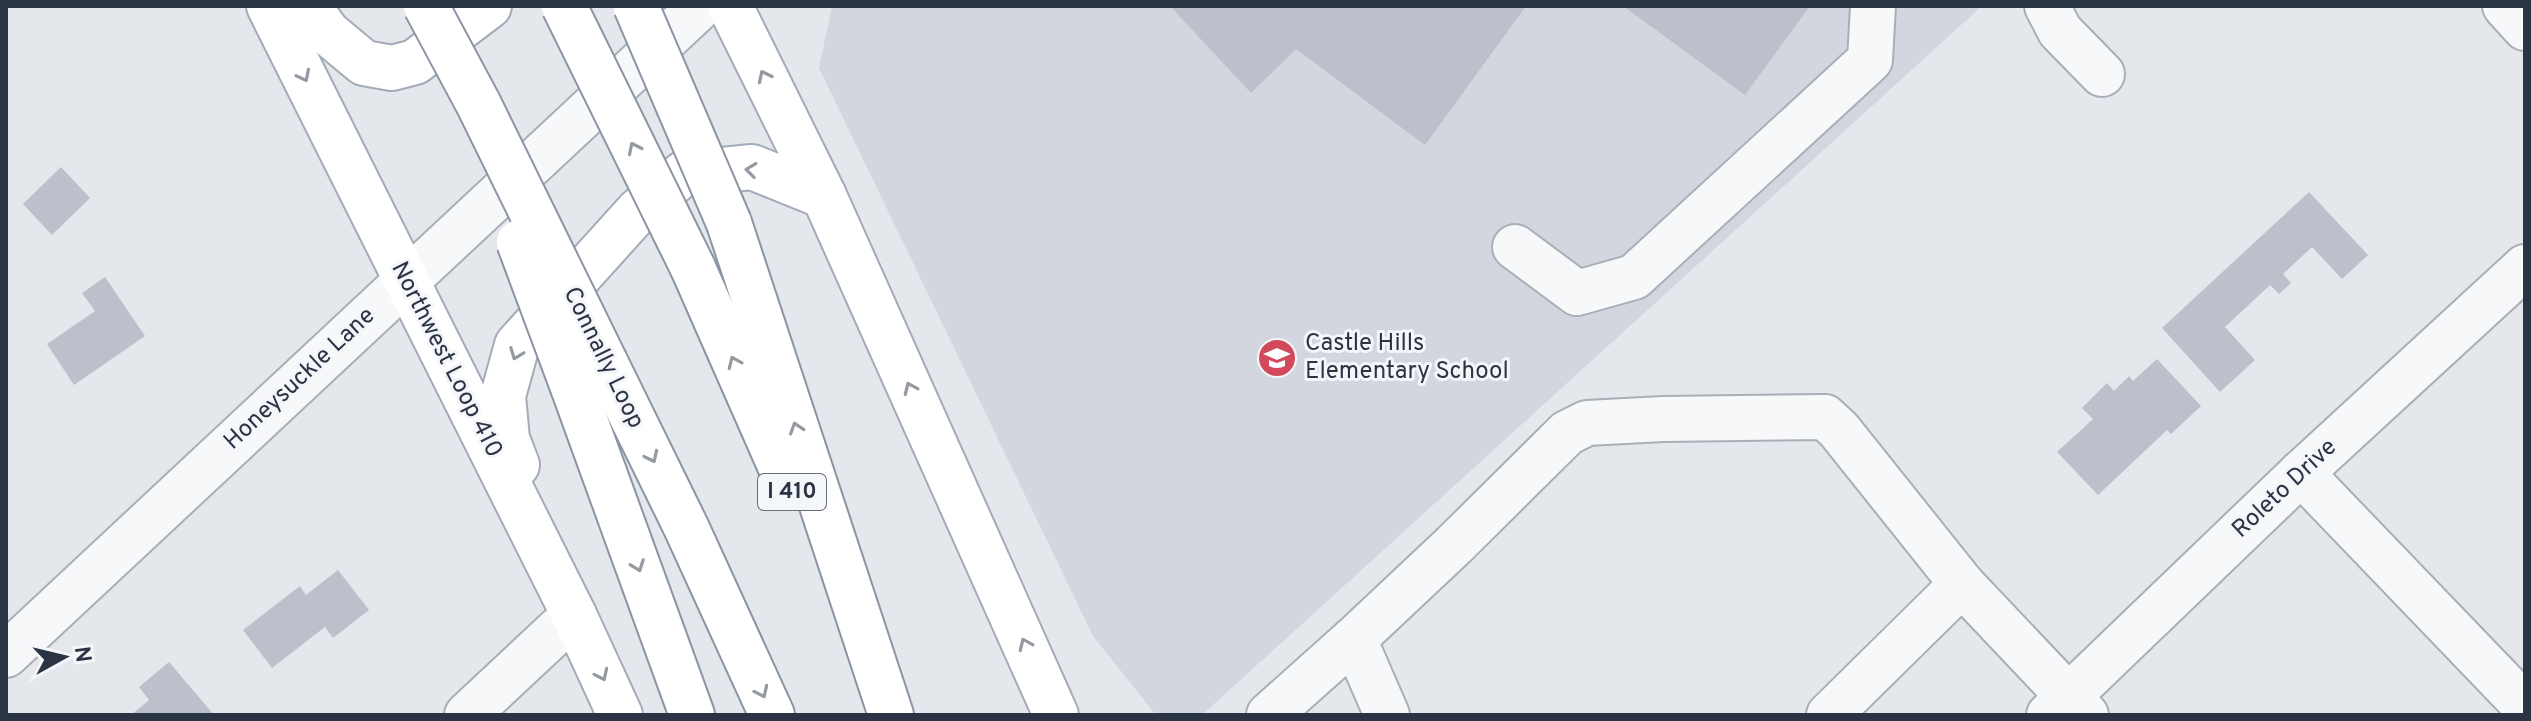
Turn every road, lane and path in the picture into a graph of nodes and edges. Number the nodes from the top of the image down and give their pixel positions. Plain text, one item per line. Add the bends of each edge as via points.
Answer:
1 (269, 6) edge
2 (308, 6) edge
3 (426, 6) edge
4 (489, 6) edge
5 (564, 6) edge
6 (636, 6) edge
7 (701, 6) edge
8 (730, 6) edge
9 (1873, 6) edge
10 (2047, 6) edge
11 (2505, 6) edge
12 (2525, 28) edge
13 (2102, 74) dead end
14 (824, 196) junction
15 (1515, 247) dead end
16 (2525, 267) edge
17 (406, 279) junction
18 (589, 374) junction
19 (2301, 473) junction
20 (1962, 584) junction
21 (574, 615) junction
22 (1354, 639) junction
23 (6, 655) edge
24 (2525, 706) edge
25 (2068, 709) edge
26 (1277, 712) edge
27 (467, 715) edge
28 (620, 715) edge
29 (692, 715) edge
30 (772, 715) edge
31 (891, 715) edge
32 (1056, 715) edge
33 (1387, 715) edge
34 (1829, 715) edge

1 -> 17 main road, Northwest Loop 410
2 - 4 main road via 328,33 364,63 392,68 415,62
3 - 18 main road, bridge via 479,105 520,248
31 -> 5 main road, I 410, bridge via 693,268
31 -> 6 main road, bridge via 729,223
7 - 17 street, Honeysuckle Lane
14 -> 8 main road
9 - 15 street via 1870,60 1634,277 1577,293
10 - 13 street via 2060,31
11 - 12 street
14 -> 21 main road via 752,167 683,174 638,211 517,345 503,396 507,439
32 -> 14 main road
16 - 19 street, Roleto Drive
17 - 21 main road, Northwest Loop 410
17 - 23 street, Honeysuckle Lane
18 -> 29 main road
18 -> 30 main road, Connally Loop via 686,527
19 - 24 street
19 - 25 street, Roleto Drive
20 - 22 street via 1825,417 1587,423 1567,433
20 - 25 street
20 - 34 street
21 - 27 street
21 -> 28 main road, Northwest Loop 410
22 - 26 street
22 - 33 street

